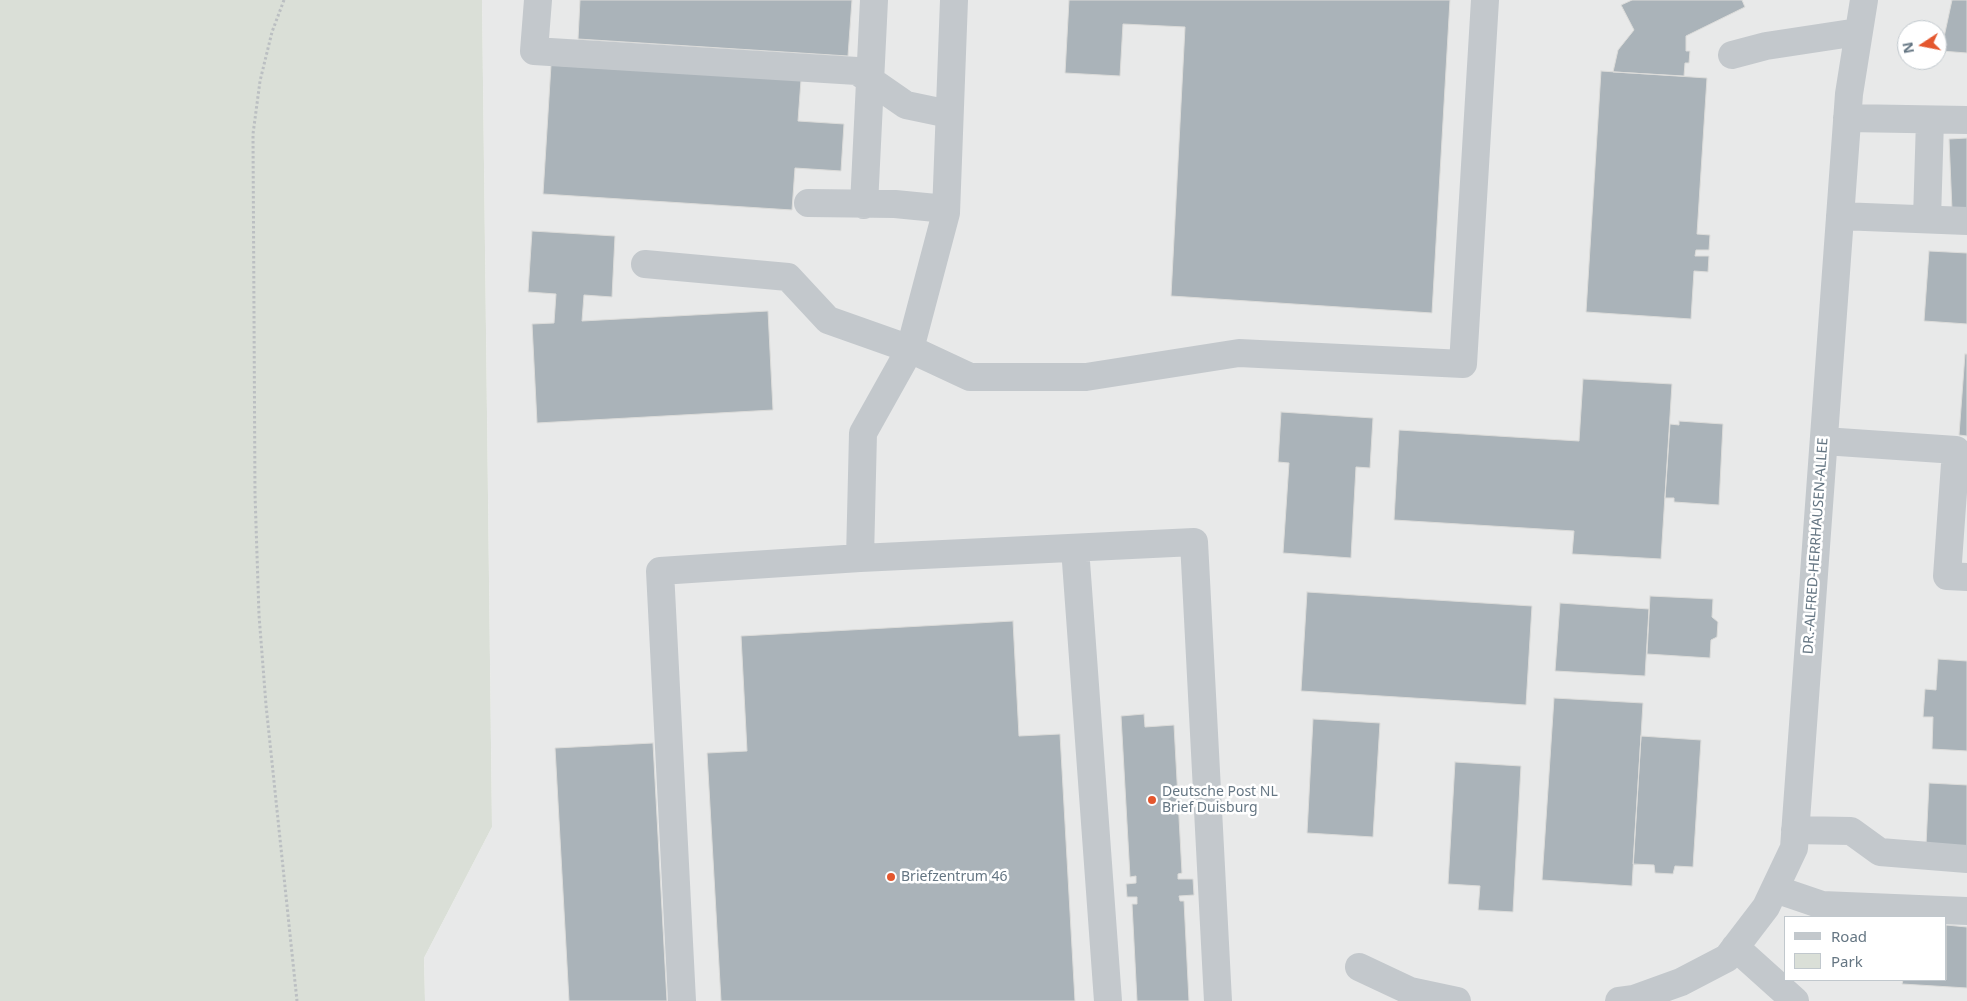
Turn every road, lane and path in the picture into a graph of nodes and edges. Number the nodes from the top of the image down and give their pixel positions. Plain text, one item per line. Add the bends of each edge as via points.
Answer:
1 (284, 0) edge
2 (538, 0) edge
3 (874, 0) edge
4 (954, 0) edge
5 (1485, 0) edge
6 (1864, 0) edge
7 (1858, 32) junction
8 (1732, 55) dead end
9 (870, 81) junction
10 (950, 114) junction
11 (1847, 118) junction
12 (1930, 120) junction
13 (1967, 120) edge
14 (808, 203) dead end
15 (864, 205) junction
16 (946, 209) junction
17 (1840, 216) junction
18 (1927, 219) junction
19 (1967, 221) edge
20 (645, 264) dead end
21 (910, 349) junction
22 (1824, 441) junction
23 (1075, 548) junction
24 (860, 558) junction
25 (1967, 577) edge
26 (1795, 830) junction
27 (1967, 859) edge
28 (1774, 889) junction
29 (1967, 912) edge
30 (1735, 947) junction
31 (1359, 967) dead end
32 (297, 1001) edge
33 (682, 1001) edge
34 (1108, 1001) edge
35 (1218, 1001) edge
36 (1457, 1001) edge
37 (1619, 1001) edge
38 (1795, 1001) edge

1 - 32 path via 260,81 253,134 255,494 266,705
2 - 9 street via 534,51 857,71
3 - 9 street
4 - 10 street
5 - 21 street via 1463,364 1240,353 1086,377 970,378
6 - 7 street, DR.-ALFRED-HERRHAUSEN-ALLEE
7 - 8 street via 1766,46
7 - 11 street, DR.-ALFRED-HERRHAUSEN-ALLEE
9 - 10 street via 906,106
9 - 15 street
10 - 16 street
11 - 12 street
11 - 17 street, DR.-ALFRED-HERRHAUSEN-ALLEE
12 - 13 street
12 - 18 street
14 - 15 street
15 - 16 street
16 - 21 street
17 - 18 street
17 - 22 street, DR.-ALFRED-HERRHAUSEN-ALLEE
18 - 19 street
20 - 21 street via 788,278 828,320
21 - 24 street via 863,433
22 - 25 street via 1956,450 1947,576
22 - 26 street, DR.-ALFRED-HERRHAUSEN-ALLEE
23 - 24 street
23 - 34 street
23 - 35 street via 1194,542
24 - 33 street via 660,571
26 - 27 street via 1850,831 1880,852
26 - 28 street, DR.-ALFRED-HERRHAUSEN-ALLEE via 1794,848
28 - 29 street via 1822,905
28 - 30 street, DR.-ALFRED-HERRHAUSEN-ALLEE via 1766,908
30 - 37 street, DR.-ALFRED-HERRHAUSEN-ALLEE via 1727,958 1681,982
30 - 38 street
31 - 36 street via 1410,991

